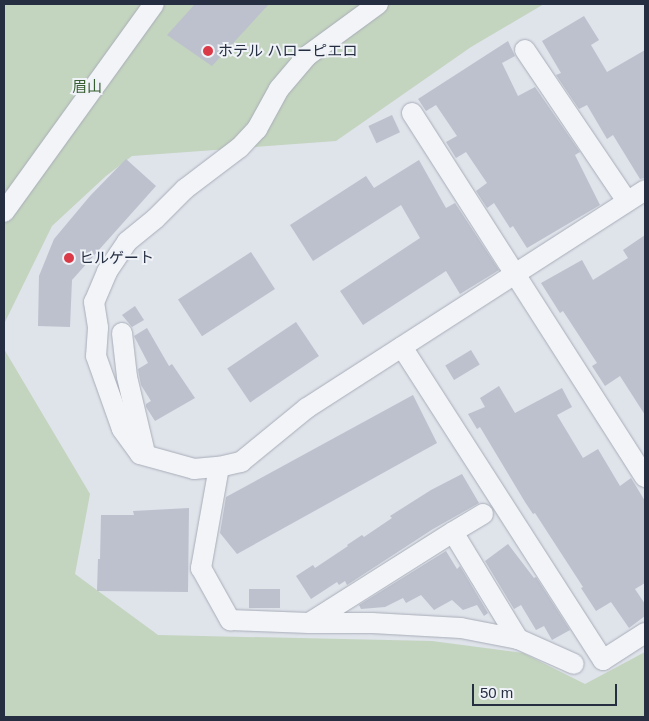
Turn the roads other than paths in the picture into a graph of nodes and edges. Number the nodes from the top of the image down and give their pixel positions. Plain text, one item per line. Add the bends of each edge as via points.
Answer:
1 (154, 4) edge
2 (378, 4) edge
3 (525, 50) dead end
4 (412, 113) dead end
5 (645, 190) edge
6 (627, 201) junction
7 (4, 212) edge
8 (513, 274) junction
9 (122, 332) dead end
10 (402, 347) junction
11 (146, 456) junction
12 (219, 468) junction
13 (645, 477) edge
14 (484, 514) dead end
15 (453, 532) junction
16 (309, 623) junction
17 (645, 633) edge
18 (518, 640) junction
19 (574, 664) dead end

1 - 7 street
2 - 11 street via 307,56 279,89 257,129 239,148 185,189 127,242 107,272 94,302 98,328 96,356 122,429 140,454
3 - 6 street
4 - 8 street
5 - 6 street
6 - 8 street
8 - 10 street
8 - 13 street
9 - 11 street via 127,377
10 - 12 street via 307,408 241,462
10 - 17 street via 603,660
11 - 12 street via 194,469
12 - 16 street via 201,568 230,620
14 - 15 street
15 - 16 street
15 - 18 street
16 - 18 street via 462,628
18 - 19 street

